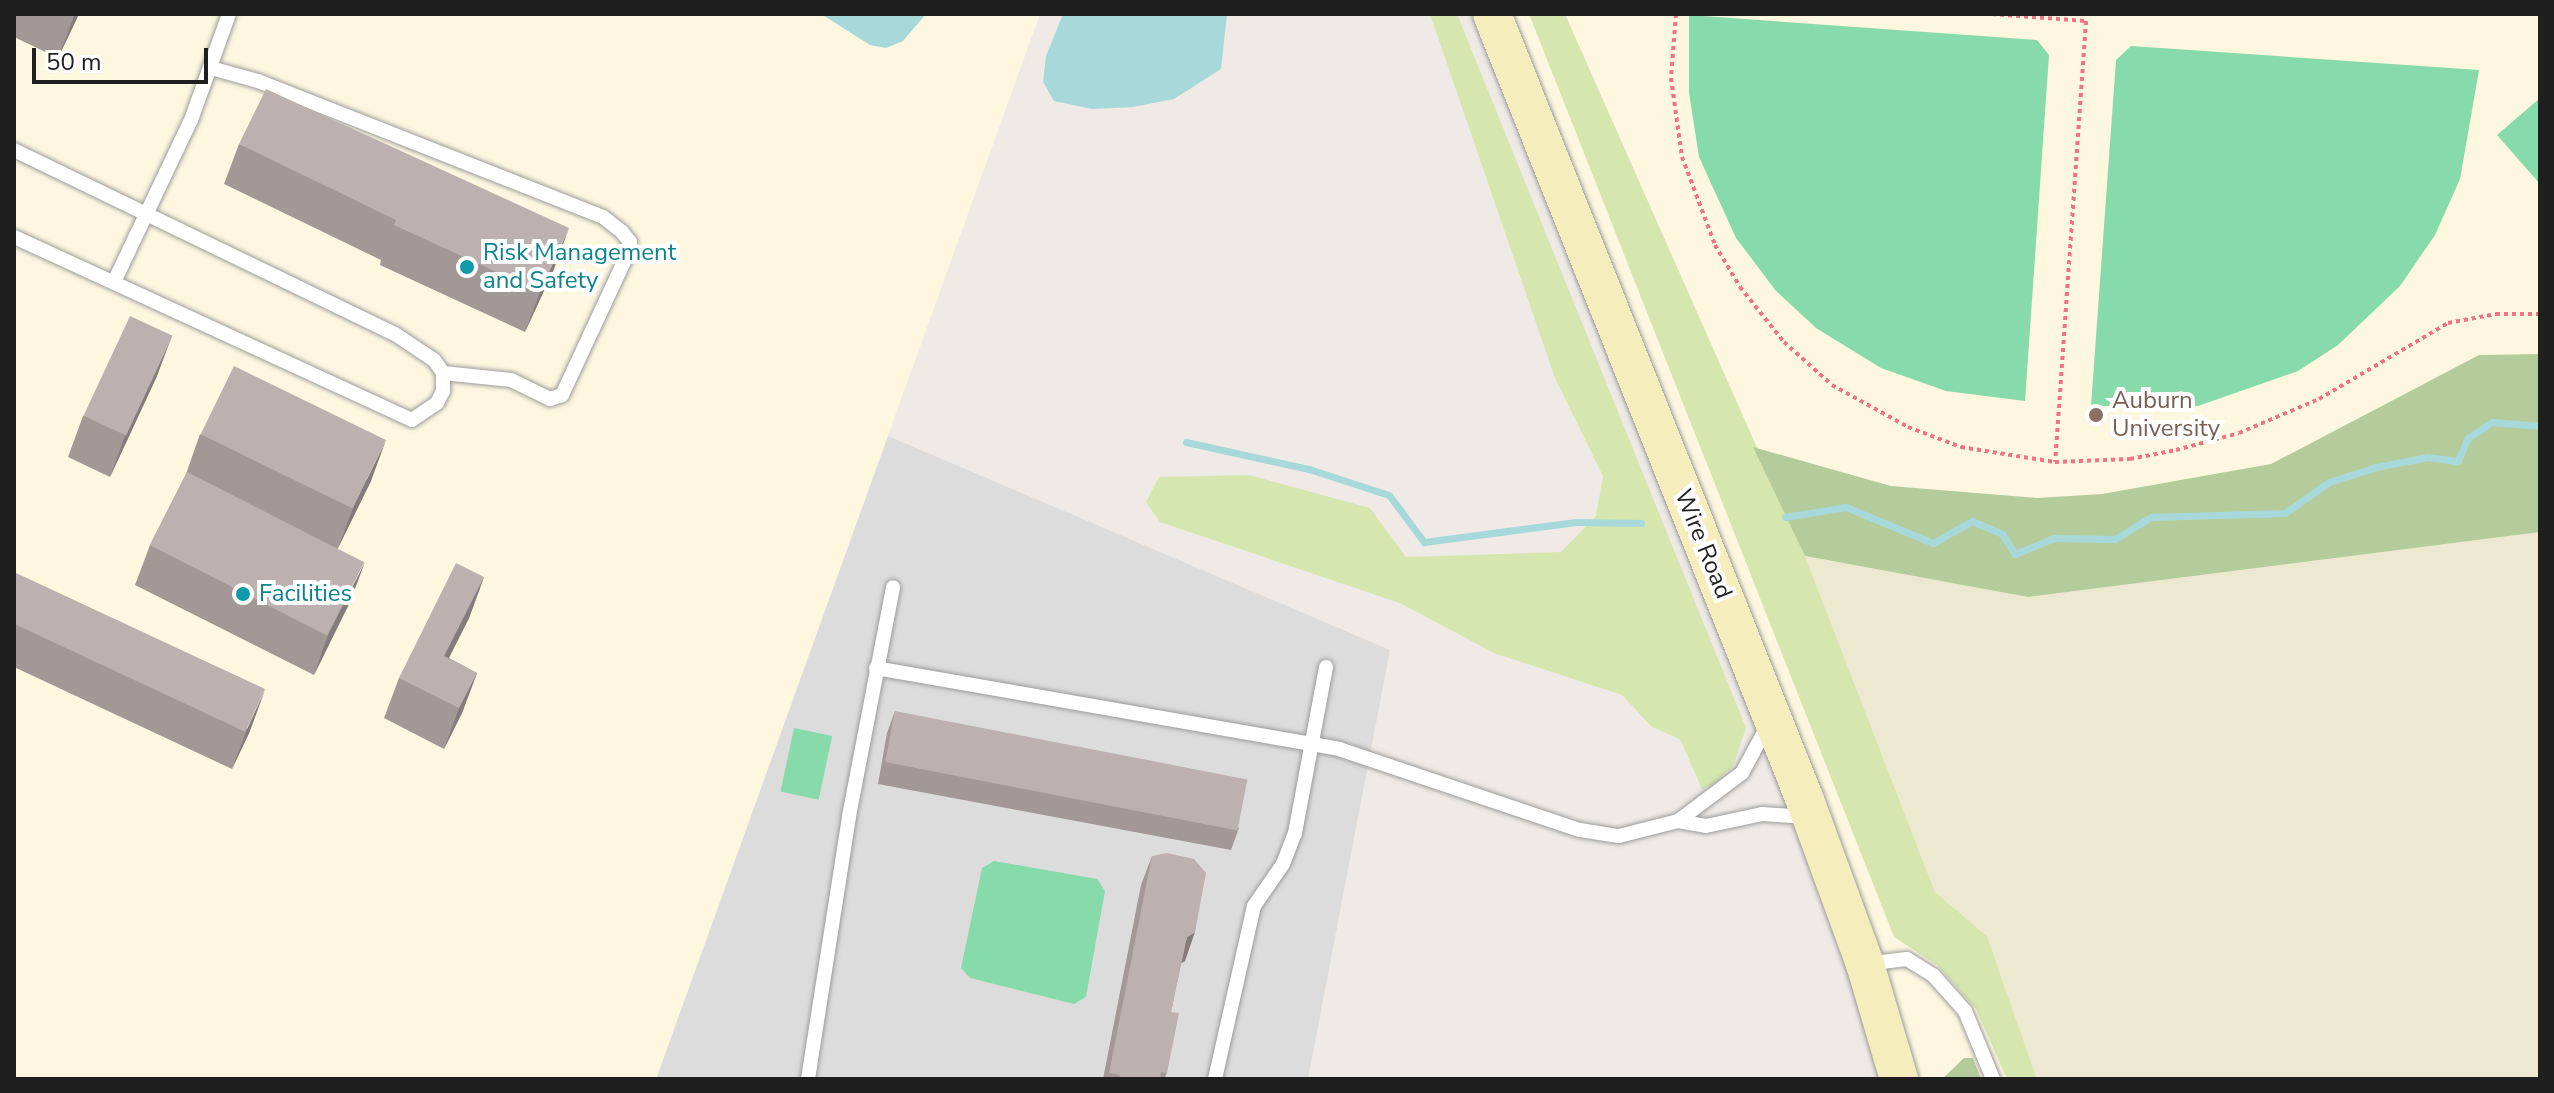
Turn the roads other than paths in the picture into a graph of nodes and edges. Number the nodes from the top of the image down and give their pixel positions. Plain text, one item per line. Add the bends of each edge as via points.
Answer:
1 (229, 14) edge
2 (1492, 14) edge
3 (211, 68) junction
4 (14, 150) edge
5 (146, 214) junction
6 (14, 237) edge
7 (114, 282) junction
8 (443, 373) junction
9 (893, 587) dead end
10 (1326, 667) dead end
11 (876, 668) junction
12 (1772, 717) junction
13 (1310, 746) junction
14 (1811, 817) junction
15 (1678, 821) junction
16 (1865, 964) junction
17 (808, 1079) edge
18 (1215, 1079) edge
19 (1899, 1079) edge
20 (1993, 1079) edge

1 - 3 lane
2 - 12 street, Wire Road
3 - 5 lane
3 - 8 lane via 258,81 588,212 630,242 562,395 550,399 511,380
4 - 5 lane
5 - 7 lane
5 - 8 lane via 395,334 434,360
6 - 7 lane
7 - 8 lane via 412,420 437,403
9 - 11 lane
10 - 13 lane
11 - 13 lane
11 - 17 lane
12 - 14 street, Wire Road
12 - 15 lane via 1742,773
13 - 15 lane via 1388,762 1580,830 1619,836
13 - 18 lane via 1295,833 1283,864 1254,906
14 - 15 lane via 1762,814 1706,826
14 - 16 street, Wire Road
16 - 19 street, Wire Road
16 - 20 lane via 1907,959 1933,975 1965,1011

